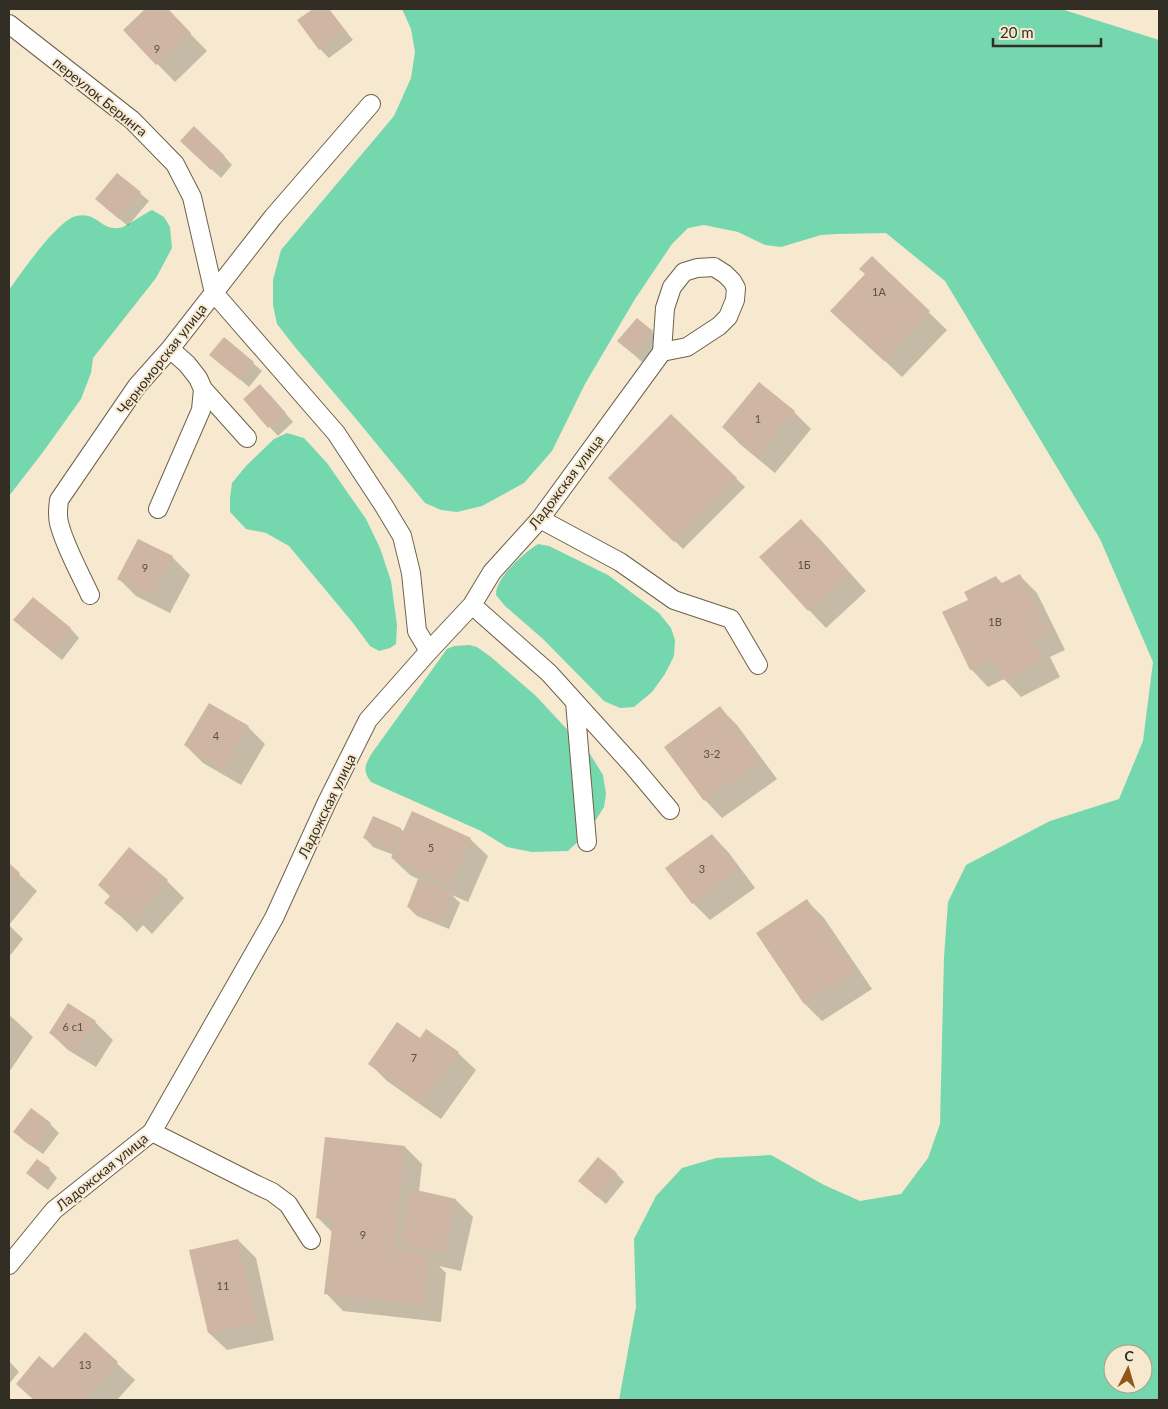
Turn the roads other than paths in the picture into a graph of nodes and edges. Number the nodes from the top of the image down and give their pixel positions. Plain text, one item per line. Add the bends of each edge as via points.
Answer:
1 (9, 24) edge
2 (371, 104) dead end
3 (214, 293) junction
4 (170, 349) junction
5 (662, 352) junction
6 (203, 389) junction
7 (247, 438) dead end
8 (158, 509) dead end
9 (540, 519) junction
10 (90, 595) dead end
11 (472, 605) junction
12 (429, 651) junction
13 (758, 664) dead end
14 (575, 702) junction
15 (670, 810) dead end
16 (587, 842) dead end
17 (152, 1132) junction
18 (312, 1240) dead end
19 (9, 1265) edge

1 - 3 lane, переулок Беринга via 132,120 175,164 192,197
2 - 3 lane, Черноморская улица via 273,217
3 - 4 lane, Черноморская улица
3 - 12 lane via 336,433 384,506 402,536 411,573 417,631
4 - 6 lane via 188,364
4 - 10 lane, Черноморская улица via 137,386 59,500 59,522
5 - 5 lane via 665,308 672,287 684,272 714,267 725,274 736,288 728,317 687,347
5 - 9 lane, Ладожская улица
6 - 7 lane
6 - 8 lane via 200,410
9 - 11 lane, Ладожская улица via 492,572
9 - 13 lane via 620,562 674,600 731,619
11 - 12 lane, Ладожская улица
11 - 14 lane via 549,673
12 - 17 lane, Ладожская улица via 368,720 274,918
14 - 15 lane
14 - 16 lane
17 - 18 lane via 272,1192 288,1204
17 - 19 lane, Ладожская улица via 54,1210

